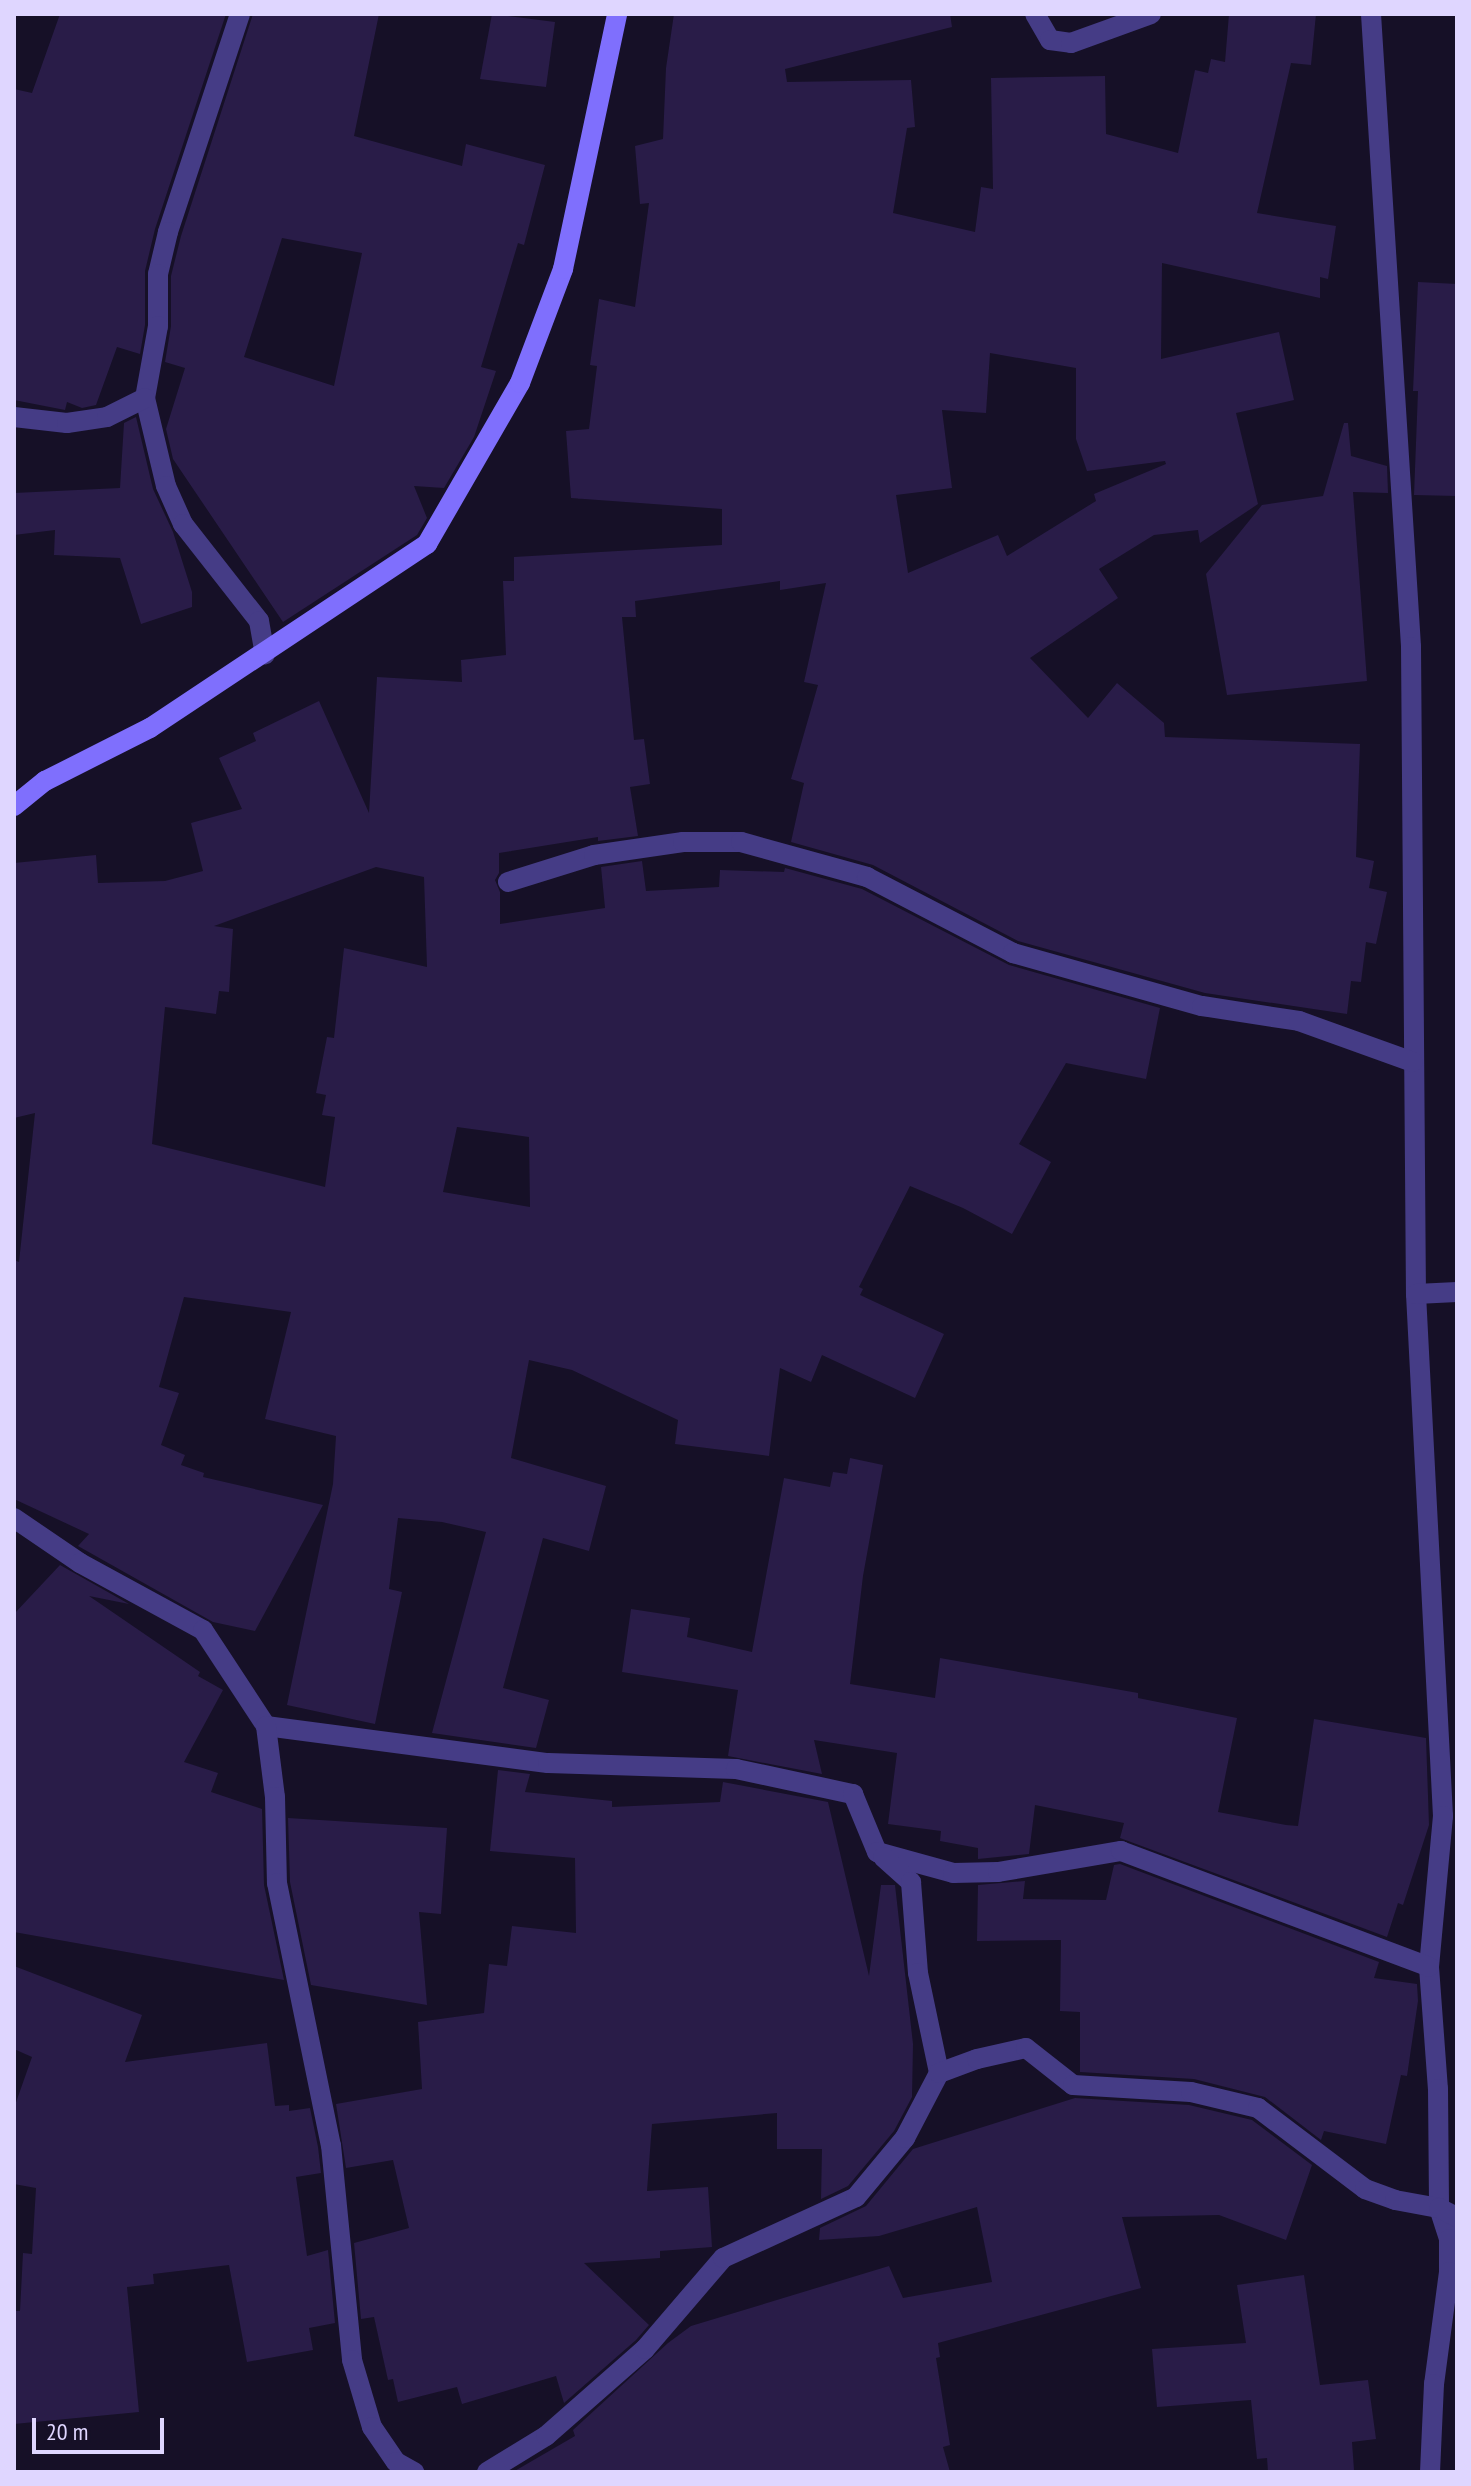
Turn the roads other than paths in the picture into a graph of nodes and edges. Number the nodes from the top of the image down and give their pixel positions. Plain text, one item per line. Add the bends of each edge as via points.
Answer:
1 (240, 14) edge
2 (617, 14) edge
3 (1035, 14) edge
4 (1151, 14) edge
5 (1371, 14) edge
6 (145, 398) junction
7 (14, 417) edge
8 (265, 654) junction
9 (14, 806) edge
10 (508, 882) dead end
11 (1413, 1062) junction
12 (1457, 1292) edge
13 (1416, 1294) junction
14 (14, 1518) edge
15 (266, 1726) junction
16 (1450, 1820) edge
17 (877, 1852) junction
18 (1429, 1967) junction
19 (939, 2073) junction
20 (1448, 2212) edge
21 (414, 2472) edge
22 (489, 2472) edge
23 (1430, 2472) edge

1 - 6 street via 168,232 158,274 158,326
2 - 8 main road via 563,269 520,383 427,544
3 - 4 street via 1050,40 1071,43
5 - 11 street via 1411,647
6 - 7 street via 107,417 81,421
6 - 8 street via 177,511 259,621
8 - 9 main road via 150,728 45,781
10 - 11 street via 594,855 683,842 741,842 867,877 1013,953 1202,1006 1299,1021
11 - 13 street
12 - 13 street
13 - 16 street
14 - 15 street via 80,1563 203,1630
15 - 17 street via 548,1763 750,1772 853,1794
15 - 21 street via 275,1797 277,1883 331,2145 352,2360 372,2427 396,2462
16 - 18 street
17 - 18 street via 953,1873 998,1872 1121,1851
17 - 19 street via 911,1882 918,1973
18 - 20 street
19 - 20 street via 1026,2048 1073,2085 1191,2092 1258,2108 1365,2189
19 - 22 street via 905,2138 856,2197 723,2258 645,2349 546,2436
20 - 23 street via 1449,2272 1434,2384

